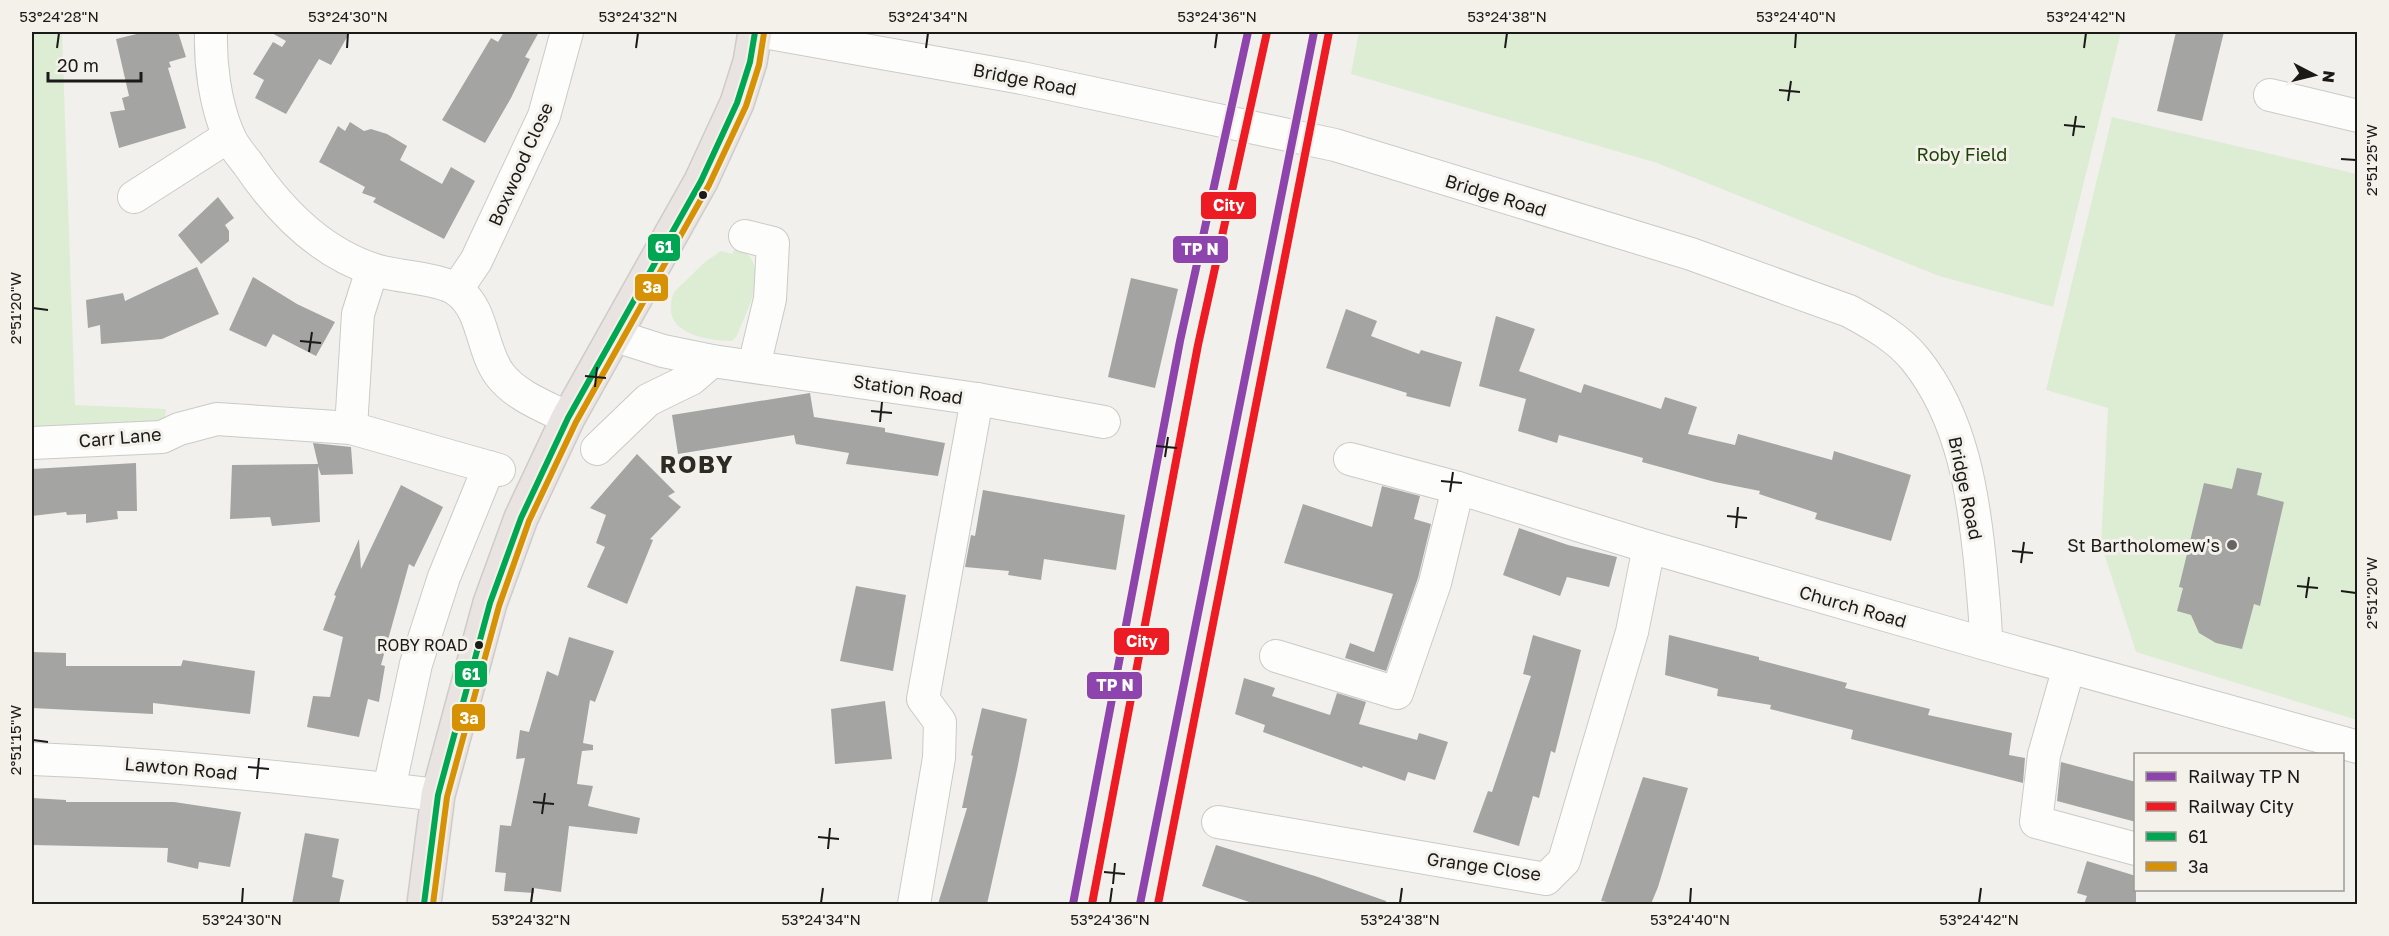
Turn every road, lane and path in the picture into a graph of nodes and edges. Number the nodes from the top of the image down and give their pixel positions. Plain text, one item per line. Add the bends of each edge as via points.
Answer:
1 (211, 32) edge
2 (567, 32) edge
3 (754, 32) edge
4 (763, 32) edge
5 (2270, 95) dead end
6 (2358, 116) edge
7 (229, 136) junction
8 (134, 197) dead end
9 (745, 236) dead end
10 (372, 270) junction
11 (457, 289) junction
12 (616, 336) junction
13 (711, 361) junction
14 (754, 366) junction
15 (977, 399) junction
16 (568, 418) junction
17 (1104, 422) dead end
18 (351, 428) junction
19 (32, 443) edge
20 (597, 449) dead end
21 (1350, 459) dead end
22 (1458, 488) junction
23 (1649, 547) junction
24 (1986, 644) junction
25 (1276, 656) dead end
26 (2069, 667) junction
27 (2358, 747) edge
28 (32, 759) edge
29 (389, 789) junction
30 (438, 795) junction
31 (1218, 822) dead end
32 (2134, 848) edge
33 (424, 904) edge
34 (914, 904) edge

1 - 7 street via 219,103
2 - 11 street, Boxwood Close via 544,116 476,261
3 - 12 main road via 750,62 737,103 701,181
4 - 24 street, Bridge Road via 1022,78 1335,145 1690,254 1849,311 1888,334 1915,359 1942,403 1958,440 1977,534
5 - 6 street
7 - 8 street
7 - 10 street via 264,188 294,222 331,249
9 - 14 street via 773,243 770,298
10 - 11 street
10 - 18 street via 358,314
11 - 16 street via 470,303 500,375 520,393
12 - 13 street, Station Road
12 - 16 main road
13 - 14 street, Station Road
13 - 20 street via 691,379 648,400
14 - 15 street, Station Road
15 - 17 street, Station Road
15 - 34 street via 923,699 940,722 939,758
16 - 30 main road via 521,518 490,603
18 - 19 street, Carr Lane via 218,419 162,437
18 - 29 street, Carr Lane via 494,469 444,577 416,664
21 - 22 street, Church Road
22 - 23 street, Church Road
22 - 25 street via 1435,583 1397,693
23 - 24 street, Church Road
23 - 31 street, Grange Close via 1632,632 1568,850 1564,861 1546,879
24 - 26 street, Church Road
26 - 27 street, Church Road
26 - 32 street via 2044,755 2036,822
28 - 29 street, Lawton Road via 186,767
29 - 30 street, Lawton Road
30 - 33 main road

